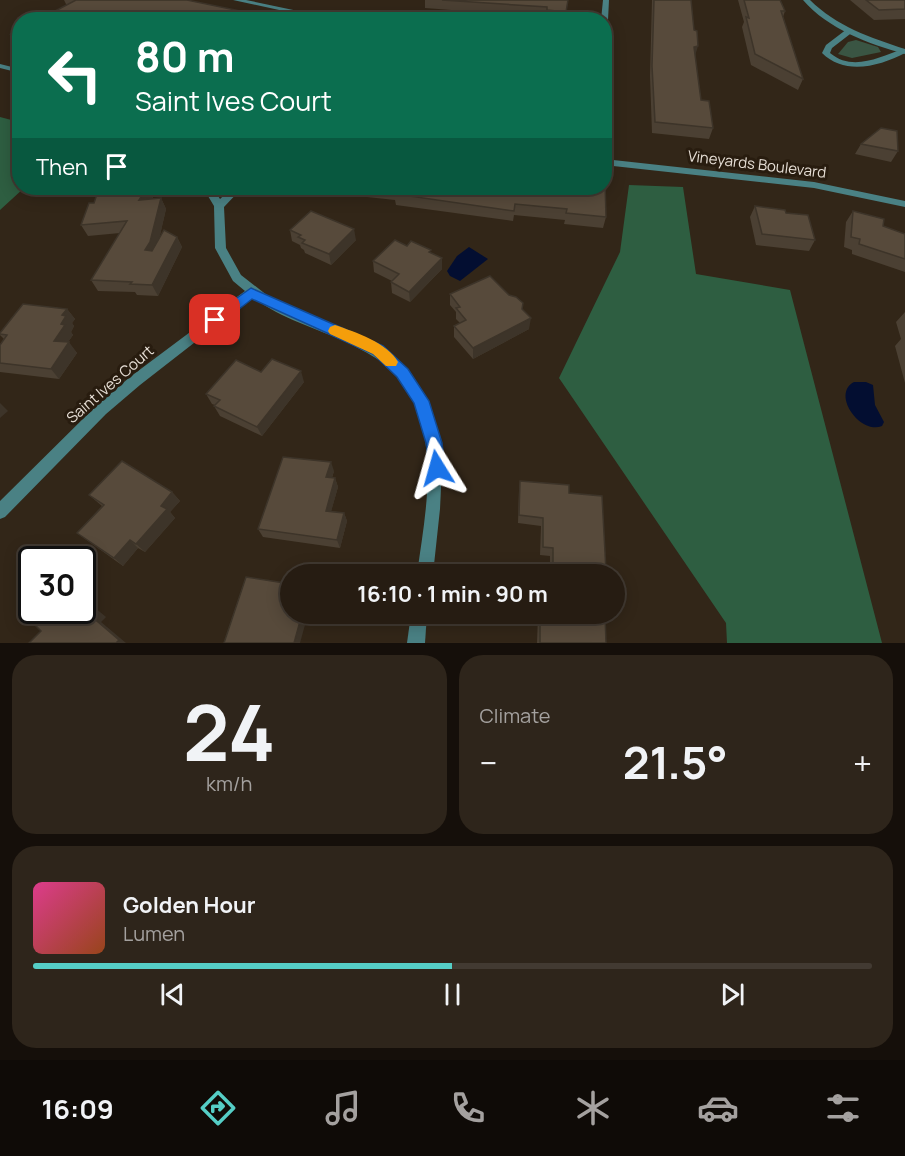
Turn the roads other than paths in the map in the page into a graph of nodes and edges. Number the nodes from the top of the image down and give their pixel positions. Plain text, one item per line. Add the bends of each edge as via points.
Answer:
1 (236, 0) edge
2 (806, 0) edge
3 (297, 12) edge
4 (850, 31) junction
5 (904, 51) edge
6 (612, 163) edge
7 (212, 195) edge
8 (230, 195) edge
9 (905, 204) edge
10 (219, 206) junction
11 (251, 293) junction
12 (0, 512) edge
13 (425, 564) edge
14 (418, 624) edge
15 (416, 643) edge

1 - 3 street
2 - 4 street
4 - 5 street
4 - 5 street via 829,47 826,53 835,60 860,64 888,59
6 - 9 street, Vineyards Boulevard via 814,185
7 - 10 street
8 - 10 street
10 - 11 street via 217,238 225,263
11 - 12 street, Saint Ives Court via 101,410
11 - 13 street via 378,350 403,373 422,401 437,468
14 - 15 street

